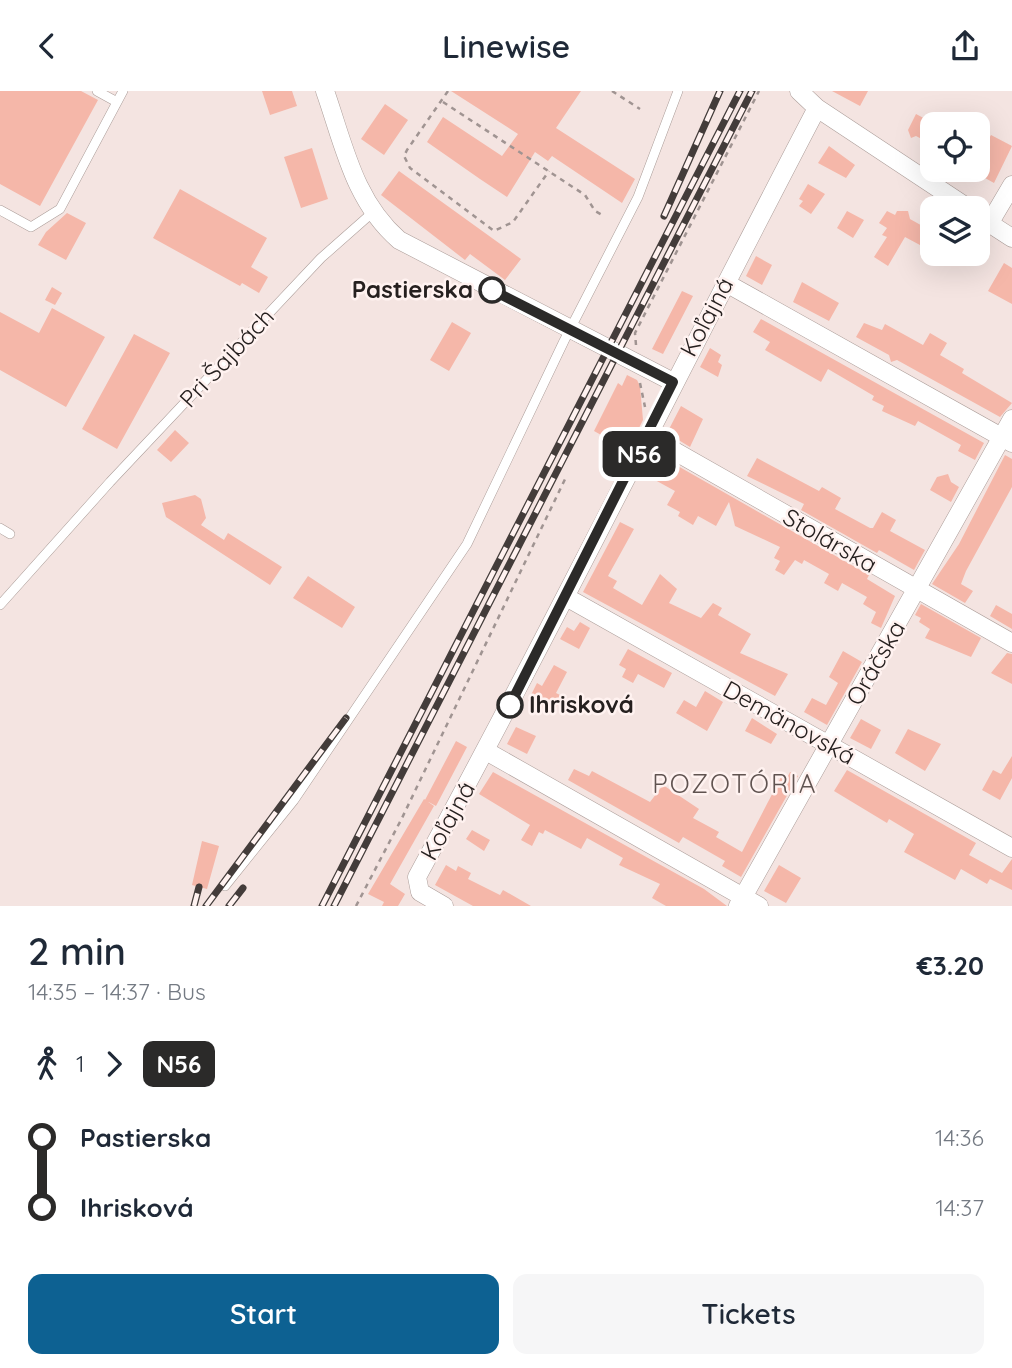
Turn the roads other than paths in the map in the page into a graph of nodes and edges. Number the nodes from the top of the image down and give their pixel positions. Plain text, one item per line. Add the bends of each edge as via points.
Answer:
1 (97, 91) edge
2 (123, 91) edge
3 (325, 91) edge
4 (678, 91) edge
5 (799, 91) edge
6 (117, 102) junction
7 (817, 108) junction
8 (1012, 185) edge
9 (950, 196) edge
10 (0, 210) edge
11 (990, 212) edge
12 (372, 213) junction
13 (990, 224) edge
14 (1012, 238) edge
15 (726, 283) junction
16 (570, 329) junction
17 (673, 382) junction
18 (1012, 419) edge
19 (648, 436) junction
20 (1007, 440) edge
21 (0, 528) edge
22 (10, 534) dead end
23 (918, 591) junction
24 (566, 597) junction
25 (0, 605) edge
26 (1012, 643) edge
27 (828, 745) junction
28 (486, 751) junction
29 (1012, 848) edge
30 (225, 886) dead end
31 (741, 901) edge
32 (444, 906) edge
33 (759, 906) edge

1 - 6 lane
2 - 6 lane
3 - 12 street via 358,189
4 - 16 lane via 638,197
5 - 7 street
6 - 10 lane via 60,209 32,227
7 - 9 street
7 - 15 street, Koľajná
8 - 11 street
12 - 16 street via 399,240
12 - 25 lane, Pri Šajbách via 321,258
13 - 14 street
15 - 17 street, Koľajná
15 - 20 street
16 - 17 street via 635,369
16 - 30 lane via 467,544 295,800
17 - 19 street, Koľajná
18 - 20 street, Oráčska
19 - 23 street, Stolárska
19 - 24 street, Koľajná
20 - 23 street, Oráčska
21 - 22 lane
23 - 26 street, Stolárska
23 - 27 street, Oráčska
24 - 27 street, Demänovská
24 - 28 street, Koľajná
27 - 29 street, Demänovská
27 - 31 street, Oráčska
28 - 31 street
28 - 32 street, Koľajná via 417,877 422,894
31 - 33 street

